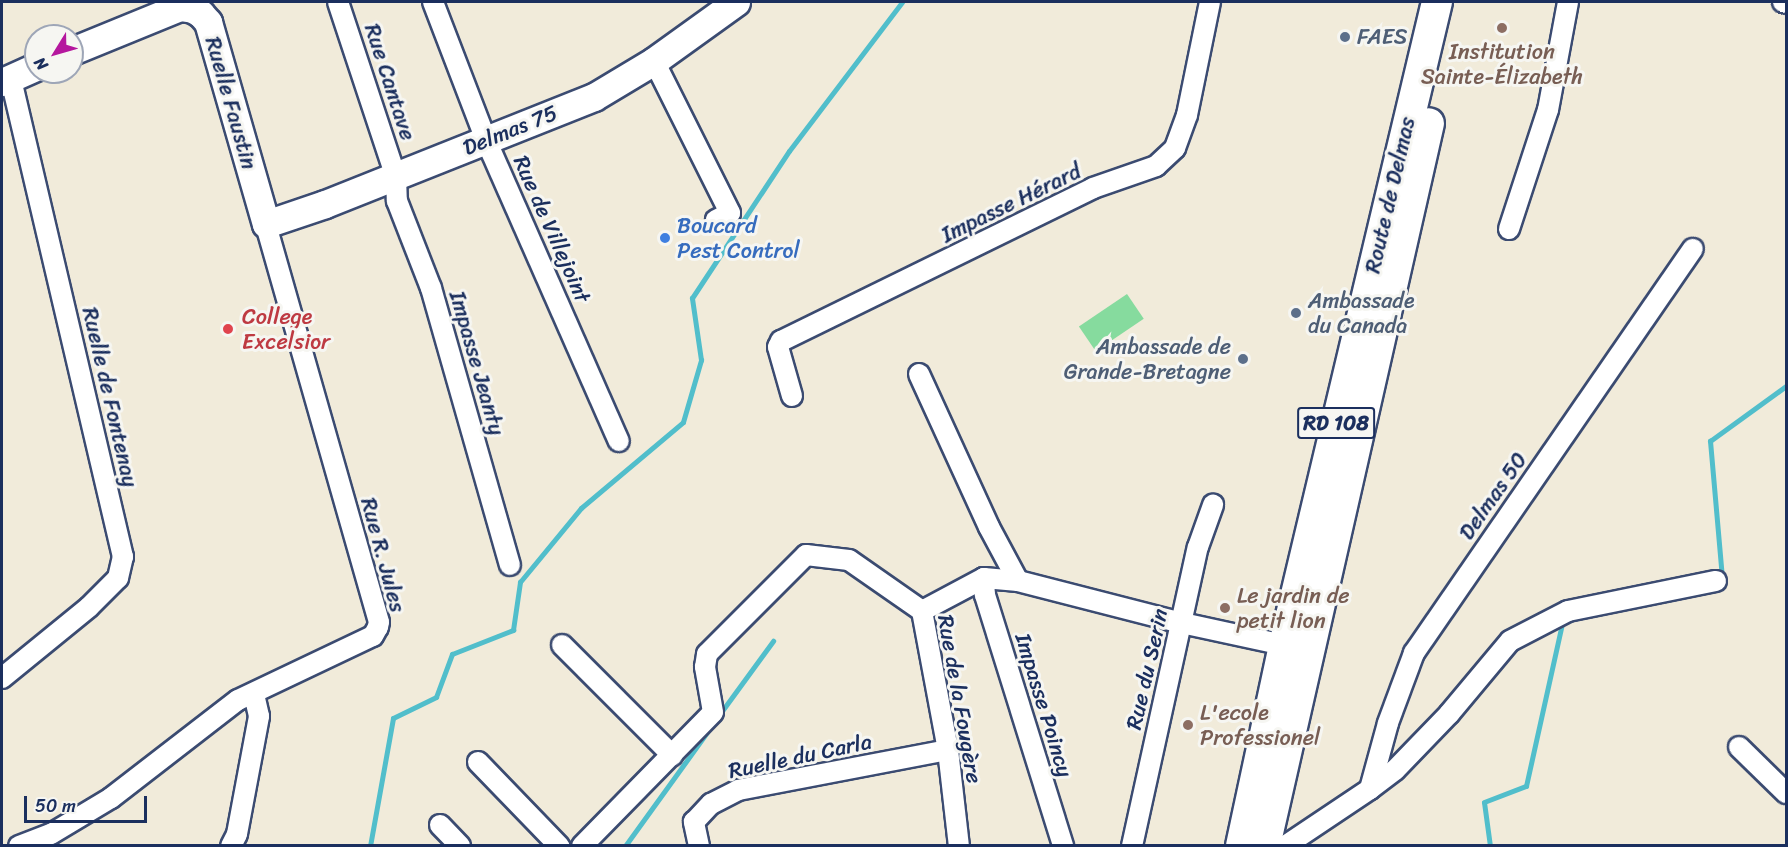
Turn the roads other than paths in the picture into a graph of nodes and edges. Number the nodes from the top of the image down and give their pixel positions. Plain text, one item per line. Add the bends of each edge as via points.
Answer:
1 (338, 2) edge
2 (433, 2) edge
3 (736, 2) edge
4 (1210, 2) edge
5 (1437, 2) edge
6 (1456, 2) edge
7 (1568, 2) edge
8 (188, 4) edge
9 (84, 46) edge
10 (654, 61) junction
11 (24, 72) edge
12 (6, 80) edge
13 (486, 140) junction
14 (396, 177) junction
15 (716, 220) dead end
16 (266, 224) junction
17 (1509, 229) dead end
18 (1693, 249) dead end
19 (919, 374) dead end
20 (792, 396) dead end
21 (619, 441) dead end
22 (1213, 505) dead end
23 (510, 565) dead end
24 (984, 578) junction
25 (1018, 581) junction
26 (1716, 581) dead end
27 (922, 611) junction
28 (1182, 623) junction
29 (562, 645) dead end
30 (1296, 647) junction
31 (3, 671) edge
32 (254, 695) junction
33 (1739, 747) dead end
34 (948, 750) junction
35 (672, 755) junction
36 (478, 762) dead end
37 (1370, 789) junction
38 (1786, 793) edge
39 (440, 825) dead end
40 (19, 846) edge
41 (231, 846) edge
42 (460, 846) edge
43 (559, 846) edge
44 (582, 846) edge
45 (699, 846) edge
46 (959, 846) edge
47 (1064, 846) edge
48 (1132, 846) edge
49 (1240, 846) edge
50 (1265, 846) edge
51 (1285, 846) edge

1 - 14 street, Rue Cantave
2 - 13 street, Rue de Villejoint
3 - 10 street, Delmas 75
4 - 20 street, Impasse Hérard via 1186,115 1175,148 1156,166 1093,188 781,341 778,348
5 - 30 main road, Route de Delmas / RD 108
6 - 30 main road, Route de Delmas / RD 108
7 - 17 street via 1548,110
8 - 9 street, Ruelle Faustin
8 - 16 street, Ruelle Faustin via 208,22
10 - 13 street, Delmas 75 via 594,97
10 - 15 street via 730,213
11 - 12 street
12 - 31 street, Ruelle de Fontenay via 123,557 118,578 89,607
13 - 14 street, Delmas 75
13 - 21 street, Rue de Villejoint
14 - 16 street, Delmas 75
14 - 23 street, Impasse Jeanty via 397,201 431,288
16 - 32 street, Rue R. Jules via 379,622 374,636 308,665
18 - 37 street, Delmas 50 via 1414,653 1388,723
19 - 25 street
22 - 28 street, Rue du Serin via 1198,547
24 - 25 street
24 - 27 street
24 - 47 street, Impasse Poincy via 985,596
25 - 28 street
26 - 37 street via 1568,611 1510,641 1449,714 1395,770
27 - 34 street, Rue de la Fougère
27 - 35 street, Rue de la Fougère via 849,560 806,555 707,654 705,667 713,712
28 - 30 street
28 - 48 street, Rue du Serin
29 - 35 street
30 - 49 main road, Route de Delmas / RD 108
30 - 50 main road, Route de Delmas / RD 108
32 - 40 street, Rue R. Jules via 238,700 111,798 51,834
32 - 41 street via 259,716 237,834
33 - 38 street
34 - 45 street, Ruelle du Carla via 738,790 711,804 694,822
34 - 46 street, Rue de la Fougère
35 - 44 street, Rue de la Fougère
36 - 43 street
37 - 51 street
39 - 42 street

